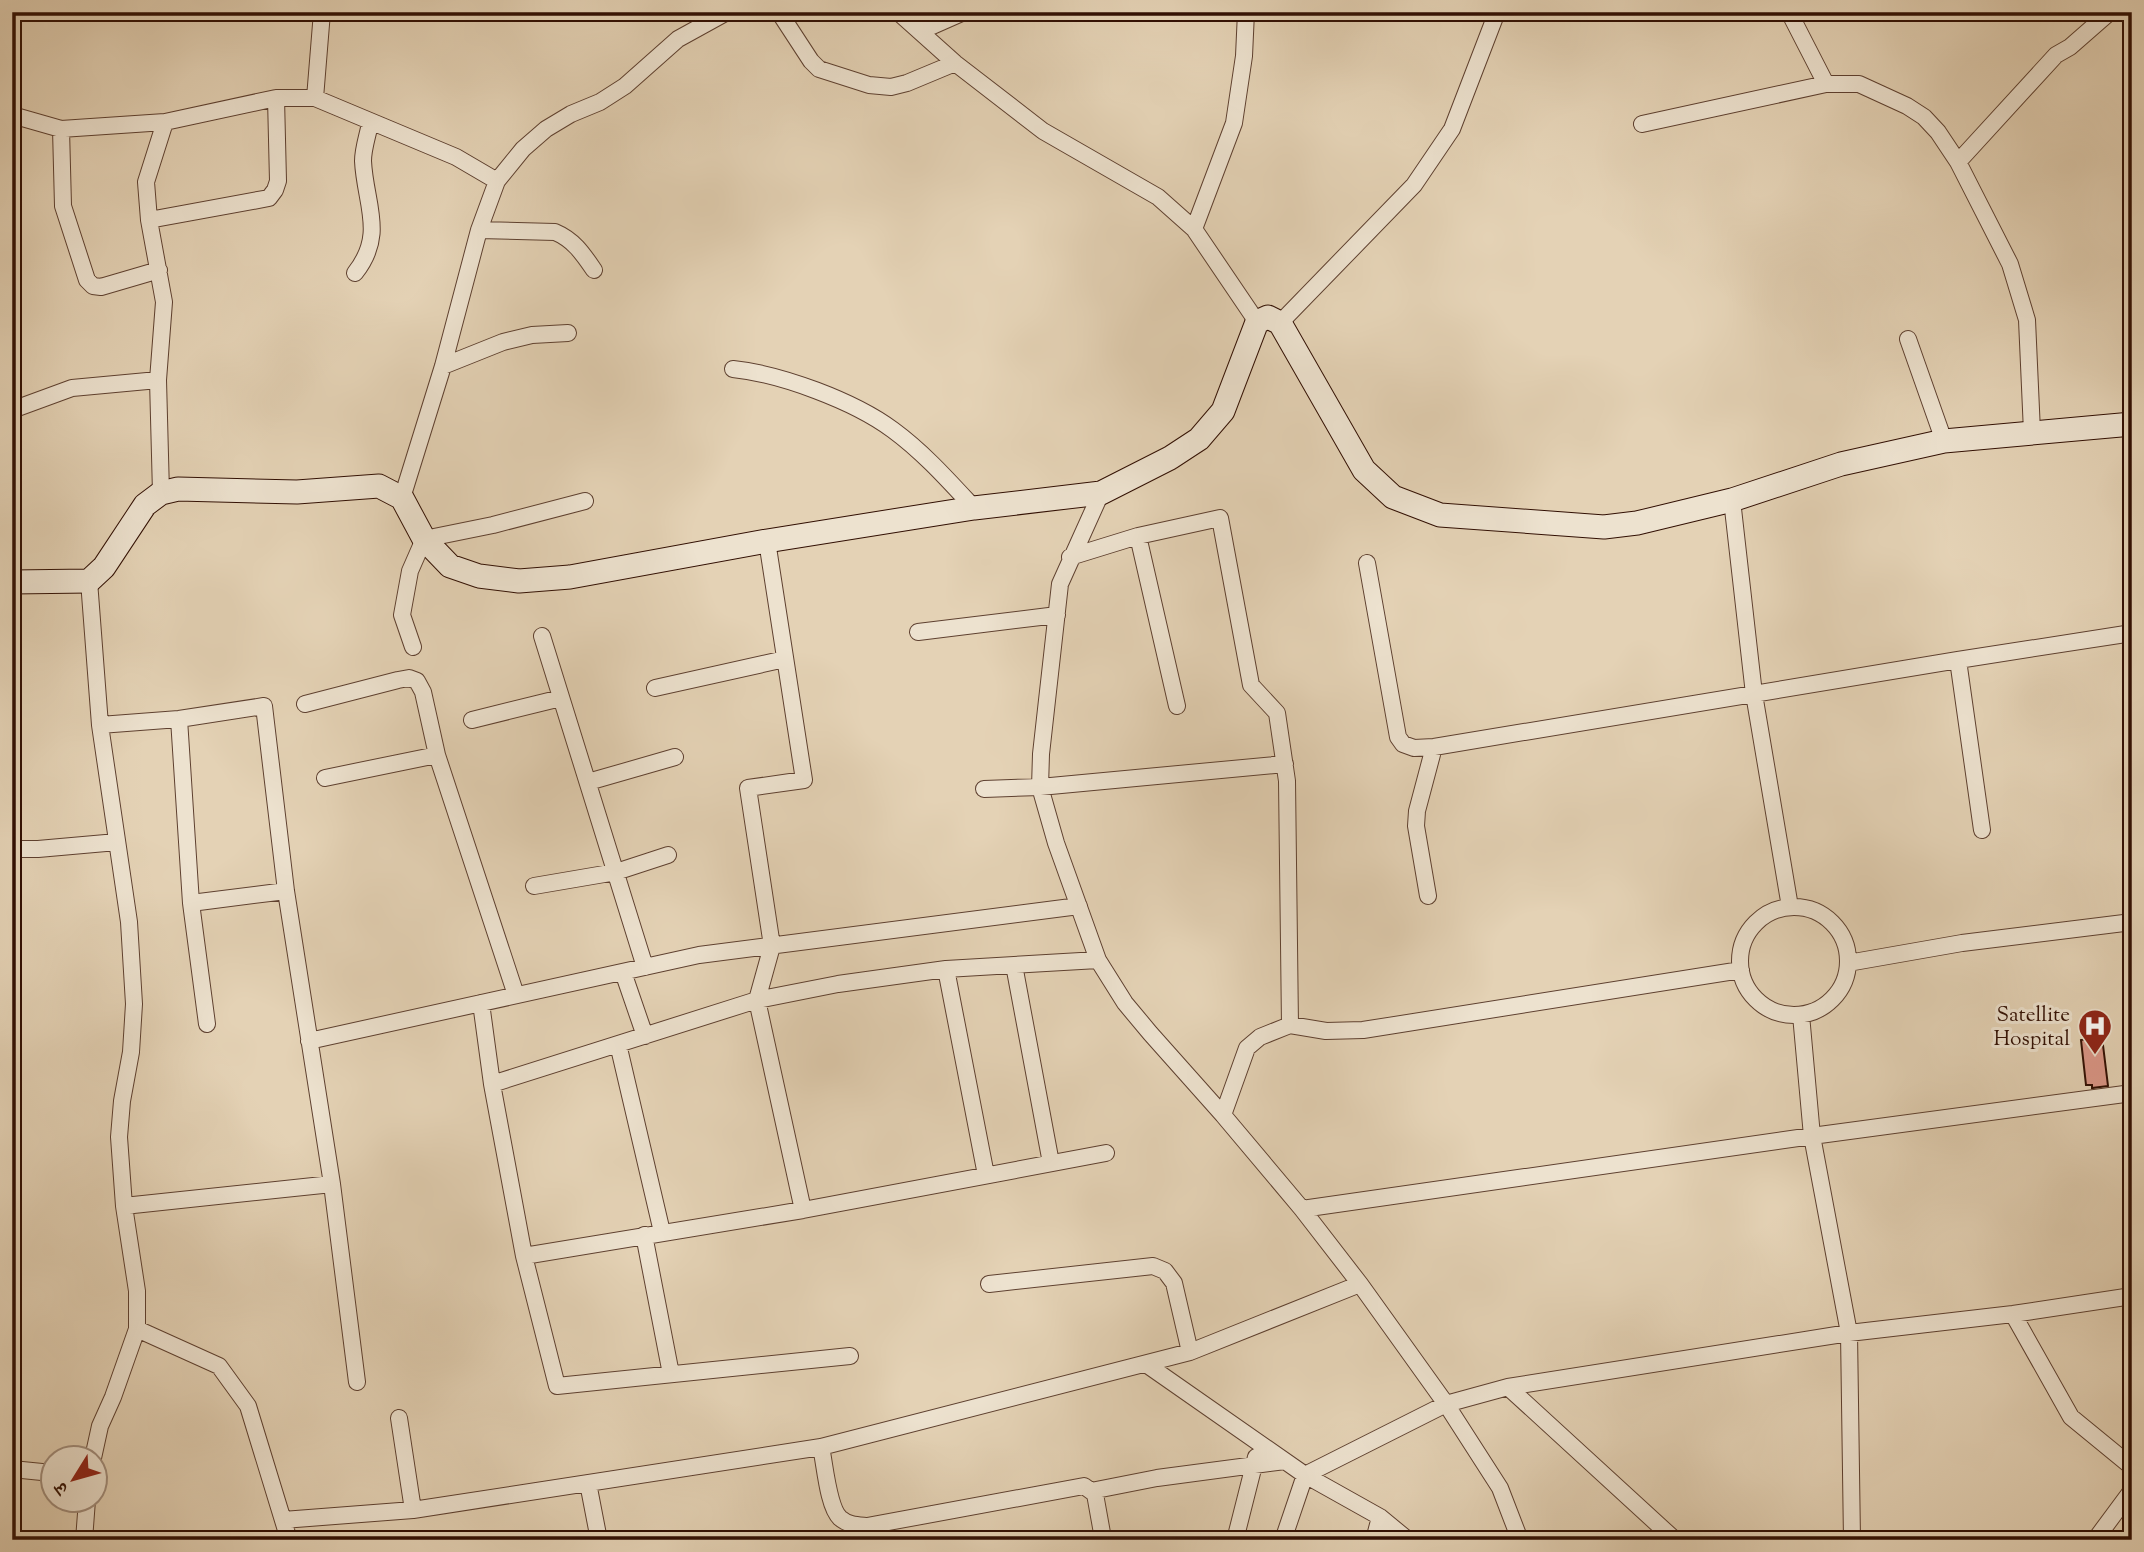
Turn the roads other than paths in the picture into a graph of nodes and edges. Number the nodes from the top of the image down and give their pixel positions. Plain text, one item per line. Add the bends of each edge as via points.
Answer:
1 (322, 12) edge
2 (727, 12) edge
3 (779, 12) edge
4 (898, 12) edge
5 (964, 12) edge
6 (1246, 12) edge
7 (1497, 12) edge
8 (1788, 12) edge
9 (2110, 12) edge
10 (920, 31) junction
11 (955, 63) junction
12 (1826, 84) junction
13 (315, 98) junction
14 (276, 99) junction
15 (12, 115) edge
16 (165, 122) junction
17 (370, 123) junction
18 (1642, 124) dead end
19 (61, 129) junction
20 (1958, 162) junction
21 (497, 181) junction
22 (149, 220) junction
23 (1194, 229) junction
24 (479, 230) junction
25 (159, 270) junction
26 (594, 270) dead end
27 (355, 273) dead end
28 (1268, 323) junction
29 (568, 333) dead end
30 (1908, 339) dead end
31 (443, 366) junction
32 (733, 369) dead end
33 (158, 380) junction
34 (12, 410) edge
35 (2132, 424) edge
36 (2032, 432) junction
37 (1944, 441) junction
38 (161, 493) junction
39 (1101, 493) junction
40 (402, 498) junction
41 (1732, 500) junction
42 (585, 501) dead end
43 (974, 508) junction
44 (1138, 537) junction
45 (424, 539) junction
46 (767, 541) junction
47 (1070, 558) junction
48 (1367, 563) dead end
49 (89, 581) junction
50 (12, 582) edge
51 (1057, 615) junction
52 (919, 632) dead end
53 (2132, 634) edge
54 (542, 636) dead end
55 (414, 647) dead end
56 (785, 659) junction
57 (1958, 660) junction
58 (655, 688) dead end
59 (1754, 694) junction
60 (561, 698) junction
61 (305, 704) dead end
62 (1177, 706) dead end
63 (179, 719) junction
64 (472, 720) dead end
65 (100, 725) junction
66 (1434, 747) junction
67 (437, 755) junction
68 (675, 757) dead end
69 (1285, 764) junction
70 (325, 778) dead end
71 (588, 782) junction
72 (1040, 787) junction
73 (984, 789) dead end
74 (1982, 830) dead end
75 (117, 842) junction
76 (12, 849) edge
77 (668, 855) dead end
78 (616, 872) junction
79 (534, 886) dead end
80 (286, 891) junction
81 (1428, 896) dead end
82 (191, 902) junction
83 (1079, 906) junction
84 (1790, 907) junction
85 (2132, 922) edge
86 (772, 946) junction
87 (1098, 960) junction
88 (1848, 963) junction
89 (1014, 965) junction
90 (645, 967) junction
91 (946, 969) junction
92 (1741, 971) junction
93 (623, 972) junction
94 (516, 995) junction
95 (757, 1000) junction
96 (481, 1003) junction
97 (1801, 1014) junction
98 (207, 1024) dead end
99 (1290, 1025) junction
100 (645, 1036) junction
101 (309, 1041) junction
102 (618, 1044) junction
103 (492, 1084) junction
104 (2132, 1093) edge
105 (1223, 1115) junction
106 (1812, 1136) junction
107 (1106, 1153) dead end
108 (1051, 1163) junction
109 (986, 1175) junction
110 (332, 1184) junction
111 (124, 1206) junction
112 (1302, 1209) junction
113 (803, 1210) junction
114 (662, 1232) junction
115 (644, 1235) junction
116 (524, 1256) junction
117 (989, 1284) dead end
118 (1360, 1284) junction
119 (2132, 1296) edge
120 (2013, 1314) junction
121 (137, 1329) junction
122 (1849, 1333) junction
123 (1190, 1352) junction
124 (850, 1356) dead end
125 (1146, 1364) junction
126 (671, 1374) junction
127 (357, 1382) dead end
128 (1508, 1387) junction
129 (1446, 1404) junction
130 (399, 1418) dead end
131 (96, 1444) edge
132 (1259, 1444) junction
133 (821, 1447) junction
134 (1284, 1461) junction
135 (1253, 1466) junction
136 (2132, 1467) edge
137 (12, 1469) edge
138 (38, 1472) edge
139 (1304, 1475) junction
140 (588, 1483) junction
141 (2132, 1490) edge
142 (1091, 1491) junction
143 (413, 1510) junction
144 (86, 1514) edge
145 (1380, 1517) junction
146 (283, 1520) junction
147 (1102, 1534) dead end
148 (84, 1540) edge
149 (289, 1540) edge
150 (599, 1540) edge
151 (1235, 1540) edge
152 (1283, 1540) edge
153 (1374, 1540) edge
154 (1408, 1540) edge
155 (1520, 1540) edge
156 (1675, 1540) edge
157 (1852, 1540) edge
158 (2095, 1540) edge

1 - 13 street
2 - 21 street via 678,38 625,86 546,129
3 - 11 street via 819,69 869,85 907,83
4 - 10 street
5 - 10 street
6 - 23 street via 1234,123
7 - 28 street via 1452,129 1413,185
8 - 12 street
9 - 20 street via 2056,55
10 - 11 street
11 - 23 street via 1043,131 1158,197
12 - 18 street
12 - 20 street via 1859,84 1924,117
13 - 14 street
13 - 17 street
14 - 16 street
14 - 22 street via 278,181 270,198
15 - 19 street
16 - 19 street
16 - 22 street via 146,182
17 - 21 street via 456,157
17 - 27 street via 363,161 371,246
19 - 25 street via 63,206 87,280 101,287
20 - 36 street via 2010,264 2022,301 2029,340
21 - 24 street
22 - 25 street
23 - 28 street
24 - 26 street via 555,232 577,246
24 - 31 street
25 - 33 street via 164,302
28 - 39 street via 1223,411 1199,439
28 - 41 street via 1364,470 1393,497 1440,515 1604,527
29 - 31 street via 503,342
30 - 37 street
31 - 40 street
32 - 43 street via 783,380 871,416 919,451
33 - 34 street via 72,388
33 - 38 street
35 - 36 street
36 - 37 street
37 - 41 street via 1841,464
38 - 40 street via 379,486
38 - 49 street via 145,505 104,567
39 - 43 street
39 - 47 street
40 - 45 street
41 - 59 street
42 - 45 street
43 - 46 street
44 - 47 street
44 - 62 street
44 - 69 street via 1220,518 1251,685 1277,713
45 - 46 street via 450,566 479,576 519,580 570,577
45 - 55 street via 410,571 402,615
46 - 56 street
47 - 51 street via 1060,584
48 - 66 street via 1398,737 1414,748
49 - 50 street
49 - 65 street
51 - 52 street
51 - 72 street
53 - 57 street
54 - 60 street
56 - 58 street
56 - 86 street via 804,780 748,788
57 - 59 street
57 - 74 street
59 - 66 street
59 - 84 street
60 - 64 street
60 - 71 street
61 - 67 street via 409,678 417,681
63 - 65 street
63 - 80 street via 264,706
63 - 82 street
65 - 75 street
66 - 81 street via 1416,826
67 - 70 street
67 - 94 street
68 - 71 street
69 - 72 street
69 - 99 street
71 - 78 street
72 - 73 street
72 - 83 street
75 - 76 street
75 - 111 street via 129,922 134,1004 119,1137
77 - 78 street
78 - 79 street
78 - 90 street
80 - 82 street
80 - 101 street
82 - 98 street
83 - 86 street
83 - 87 street
84 - 88 street via 1825,916 1846,945
84 - 92 street via 1773,911 1747,935
85 - 88 street via 1962,943
86 - 90 street
86 - 95 street
87 - 89 street
87 - 105 street via 1125,1003
88 - 97 street via 1846,978 1829,1003
89 - 91 street
89 - 108 street
90 - 93 street
91 - 95 street
91 - 109 street
92 - 97 street via 1763,1004 1785,1014
92 - 99 street via 1363,1030 1326,1031
93 - 94 street
93 - 100 street
94 - 96 street
95 - 100 street
95 - 113 street
96 - 101 street
96 - 103 street
97 - 106 street
99 - 105 street via 1260,1037 1247,1048
100 - 102 street
101 - 110 street
102 - 103 street
102 - 114 street
103 - 116 street
104 - 106 street
105 - 112 street
106 - 112 street
106 - 122 street
107 - 108 street
108 - 109 street
109 - 113 street
110 - 111 street
110 - 127 street
111 - 121 street via 137,1291
112 - 118 street
113 - 114 street
114 - 115 street
115 - 116 street
115 - 126 street
116 - 126 street via 557,1386
117 - 123 street via 1153,1266 1165,1270 1174,1283
118 - 123 street
118 - 129 street
119 - 120 street
120 - 122 street
120 - 136 street via 2071,1417
121 - 131 street
121 - 146 street via 219,1366 248,1406
122 - 128 street
122 - 157 street
123 - 125 street
124 - 126 street
125 - 132 street
125 - 133 street
128 - 129 street
128 - 156 street
129 - 139 street
129 - 155 street via 1500,1488
130 - 143 street
132 - 134 street
132 - 135 street
133 - 140 street
133 - 142 street via 834,1510 851,1525 867,1526 1084,1486
134 - 135 street
134 - 139 street
135 - 142 street
135 - 151 street
137 - 138 street
139 - 145 street
139 - 152 street
140 - 143 street
140 - 150 street
141 - 158 street
142 - 147 street via 1098,1501
143 - 146 street
144 - 148 street
145 - 153 street
145 - 154 street
146 - 149 street

